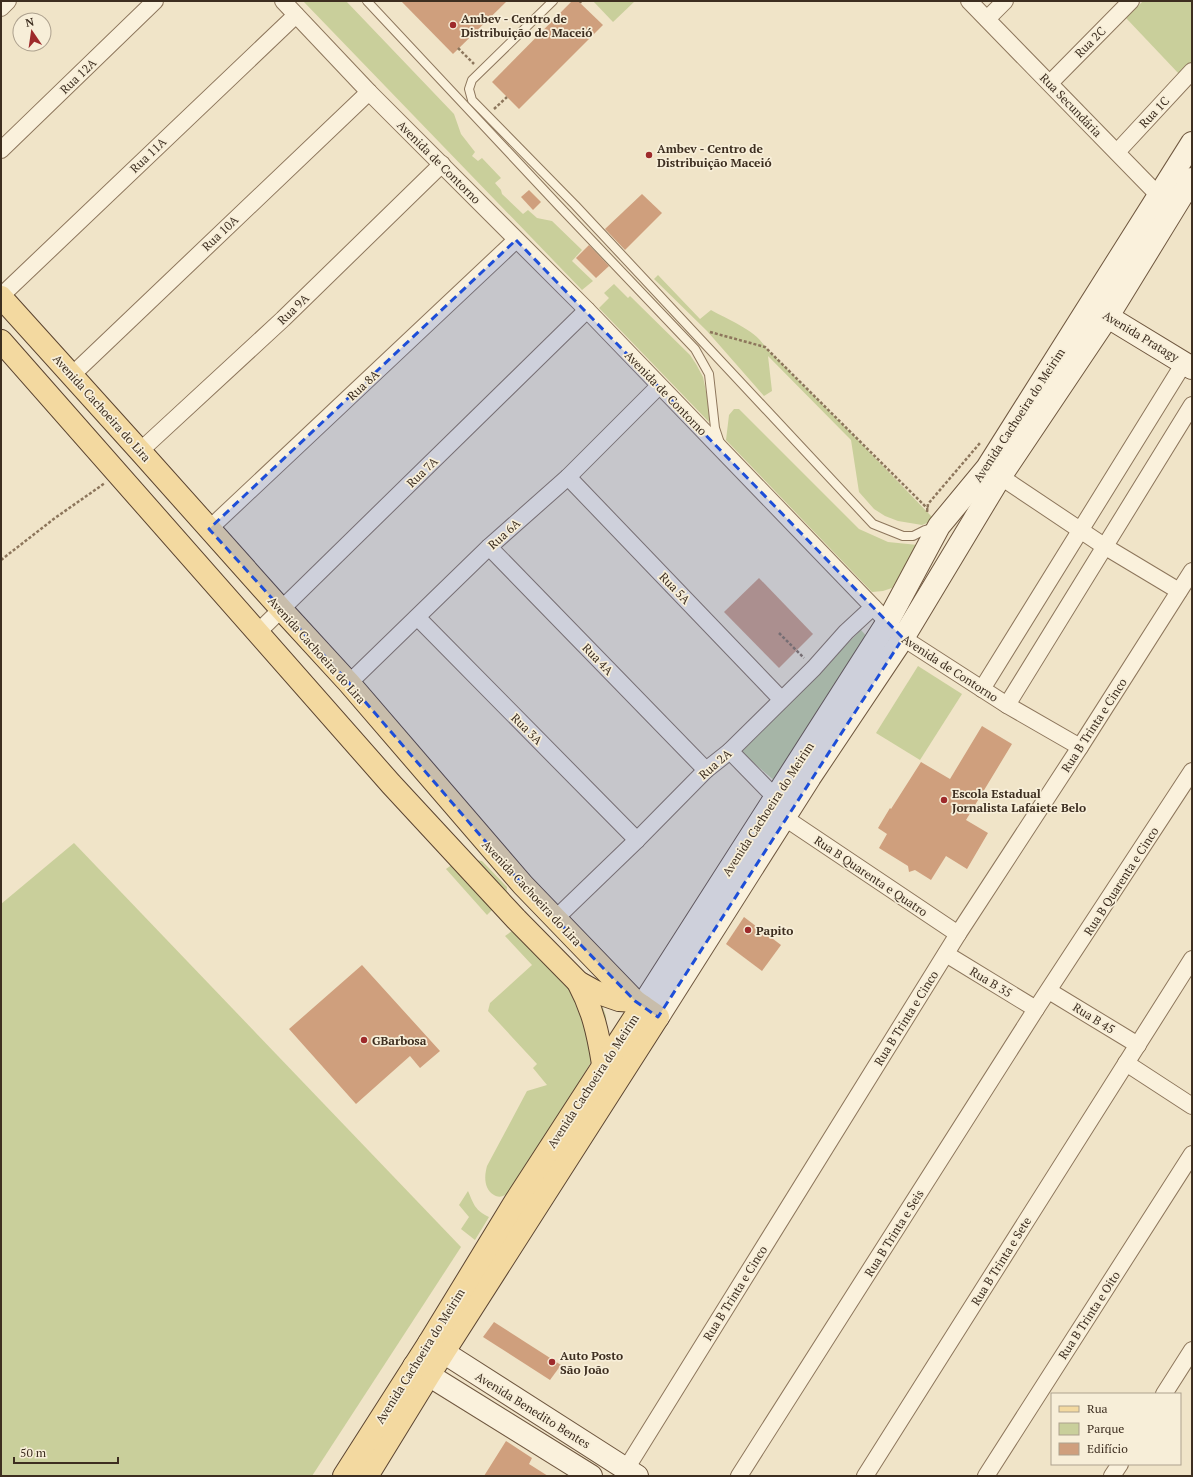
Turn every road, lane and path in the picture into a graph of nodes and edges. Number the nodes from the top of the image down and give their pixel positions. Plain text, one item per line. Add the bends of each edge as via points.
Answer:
1 (8, 1) edge
2 (155, 1) edge
3 (283, 1) edge
4 (367, 1) edge
5 (553, 1) edge
6 (969, 1) edge
7 (1005, 1) edge
8 (1131, 1) edge
9 (1, 8) edge
10 (296, 15) junction
11 (987, 19) junction
12 (1192, 72) edge
13 (1050, 83) junction
14 (369, 92) junction
15 (1192, 143) edge
16 (1, 150) edge
17 (1117, 152) junction
18 (442, 164) junction
19 (1192, 179) edge
20 (1166, 202) junction
21 (516, 240) junction
22 (1, 296) edge
23 (1089, 306) junction
24 (587, 310) junction
25 (1108, 316) junction
26 (707, 332) dead end
27 (1, 341) edge
28 (1188, 365) edge
29 (72, 375) junction
30 (659, 386) junction
31 (1192, 405) edge
32 (140, 451) junction
33 (722, 451) junction
34 (994, 472) junction
35 (118, 474) junction
36 (568, 477) junction
37 (934, 518) junction
38 (209, 529) junction
39 (1081, 531) junction
40 (1104, 546) junction
41 (489, 547) junction
42 (1, 560) edge
43 (1192, 571) edge
44 (1180, 591) junction
45 (873, 607) junction
46 (282, 610) junction
47 (418, 618) junction
48 (887, 623) junction
49 (780, 632) dead end
50 (257, 633) junction
51 (903, 638) junction
52 (814, 668) junction
53 (349, 683) junction
54 (982, 689) junction
55 (782, 699) junction
56 (1006, 705) junction
57 (1080, 747) junction
58 (730, 751) junction
59 (706, 770) junction
60 (1192, 771) edge
61 (775, 798) junction
62 (785, 818) junction
63 (637, 840) junction
64 (555, 919) junction
65 (958, 934) junction
66 (946, 954) junction
67 (1192, 959) edge
68 (604, 969) junction
69 (581, 983) junction
70 (1049, 991) junction
71 (645, 1008) junction
72 (1036, 1009) junction
73 (1138, 1045) junction
74 (1126, 1063) junction
75 (603, 1064) junction
76 (1192, 1106) edge
77 (1192, 1154) edge
78 (436, 1348) junction
79 (1192, 1350) edge
80 (422, 1370) junction
81 (1165, 1393) edge
82 (632, 1472) edge
83 (344, 1476) edge
84 (367, 1476) edge
85 (591, 1476) edge
86 (739, 1476) edge
87 (865, 1476) edge
88 (986, 1476) edge

1 - 9 street
2 - 16 street, Rua 12A
3 - 10 street, Avenida de Contorno
4 - 33 lane via 695,349 709,374 716,428
5 - 37 lane via 472,80 469,89 472,100 576,205 874,524 903,536 913,536 925,530
6 - 11 street, Rua Secundária
7 - 11 street
8 - 13 street, Rua 2C
10 - 14 street, Avenida de Contorno
10 - 22 street, Rua 11A
11 - 13 street, Rua Secundária
12 - 17 street, Rua 1C
13 - 17 street, Rua Secundária
14 - 18 street, Avenida de Contorno
14 - 29 street, Rua 10A
15 - 20 street, Avenida Cachoeira do Meirim
17 - 20 street, Rua Secundária
18 - 21 street, Avenida de Contorno
18 - 32 street, Rua 9A via 283,319
19 - 20 street, Avenida Cachoeira do Meirim
20 - 23 street, Avenida Cachoeira do Meirim
20 - 25 street, Avenida Cachoeira do Meirim
21 - 24 street, Avenida de Contorno
21 - 38 street, Rua 8A
22 - 29 main road, Avenida Cachoeira do Lira
23 - 25 street, Avenida Pratagy
23 - 34 street, Avenida Cachoeira do Meirim
24 - 30 street, Avenida de Contorno
24 - 46 street, Rua 7A
25 - 28 street, Avenida Pratagy
25 - 34 street, Avenida Cachoeira do Meirim
26 - 37 path via 765,347
27 - 35 main road
28 - 39 street
29 - 32 main road, Avenida Cachoeira do Lira
30 - 33 street, Avenida de Contorno
30 - 36 street, Rua 6A
31 - 40 street
32 - 38 main road, Avenida Cachoeira do Lira
33 - 45 street, Avenida de Contorno
34 - 37 street, Avenida Cachoeira do Meirim
34 - 39 street
34 - 51 street, Avenida Cachoeira do Meirim
35 - 42 path
35 - 50 main road
36 - 41 street, Rua 6A
36 - 55 street, Rua 5A
37 - 48 street, Avenida Cachoeira do Meirim
38 - 46 main road, Avenida Cachoeira do Lira
39 - 40 street
39 - 54 street
40 - 44 street
40 - 56 street
41 - 47 street, Rua 6A
41 - 59 street, Rua 4A
43 - 44 street, Rua B Trinta e Cinco
44 - 57 street, Rua B Trinta e Cinco
45 - 48 street, Avenida de Contorno
45 - 52 street, Rua 2A via 846,632
46 - 50 street, Rua 7A
46 - 53 main road, Avenida Cachoeira do Lira
47 - 53 street, Rua 6A
47 - 63 street, Rua 3A
48 - 51 street, Avenida de Contorno
48 - 61 street, Avenida Cachoeira do Meirim
49 - 52 path
50 - 69 main road via 516,919
51 - 54 street, Avenida de Contorno
51 - 62 street, Avenida Cachoeira do Meirim
52 - 55 street, Rua 2A
53 - 64 main road, Avenida Cachoeira do Lira via 498,857
54 - 56 street, Avenida de Contorno
55 - 58 street, Rua 2A
56 - 57 street, Avenida de Contorno
57 - 65 street, Rua B Trinta e Cinco
58 - 59 street, Rua 2A
58 - 61 street
59 - 63 street, Rua 2A
60 - 70 street, Rua B Quarenta e Cinco
61 - 71 street, Avenida Cachoeira do Meirim
62 - 65 street, Rua B Quarenta e Quatro
62 - 71 street, Avenida Cachoeira do Meirim
63 - 64 street, Rua 2A
64 - 68 main road, Avenida Cachoeira do Lira
65 - 66 street, Rua B Trinta e Cinco
66 - 72 street, Rua B 35
66 - 82 street, Rua B Trinta e Cinco
67 - 73 street, Rua B Trinta e Sete
68 - 69 main road via 601,982 589,986
68 - 71 main road, Avenida Cachoeira do Lira
69 - 71 main road via 596,992
69 - 75 main road via 597,1029
70 - 72 street, Rua B Trinta e Seis
70 - 73 street, Rua B 45
71 - 75 main road, Avenida Cachoeira do Meirim
71 - 78 main road, Avenida Cachoeira do Meirim
72 - 86 street, Rua B Trinta e Seis
73 - 74 street, Rua B Trinta e Sete
74 - 76 street
74 - 87 street, Rua B Trinta e Sete
75 - 78 main road, Avenida Cachoeira do Meirim via 511,1208
77 - 88 street, Rua B Trinta e Oito
78 - 80 main road, Avenida Cachoeira do Meirim
78 - 82 street, Avenida Benedito Bentes
79 - 81 street
80 - 83 main road, Avenida Cachoeira do Meirim
80 - 84 main road, Avenida Cachoeira do Meirim
80 - 85 street

